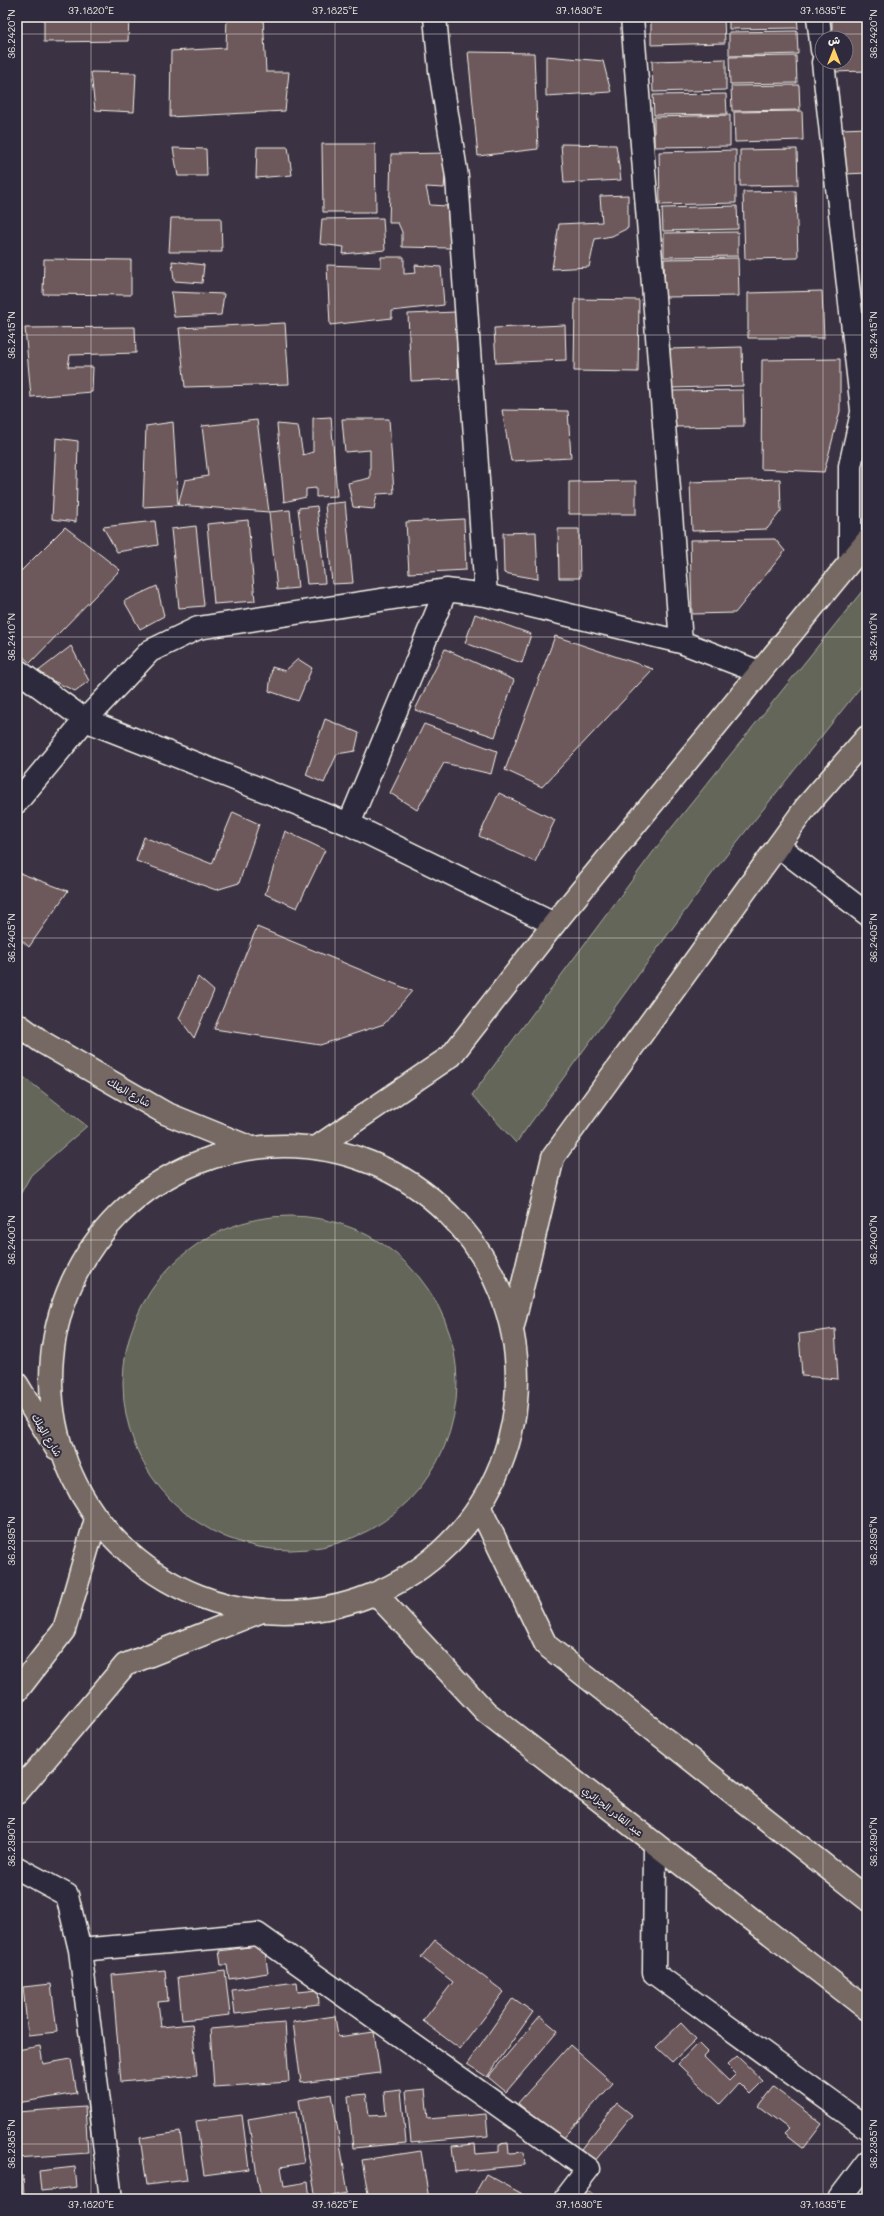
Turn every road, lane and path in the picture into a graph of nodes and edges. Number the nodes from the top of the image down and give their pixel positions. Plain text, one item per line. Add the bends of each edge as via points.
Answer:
1 (435, 17) edge
2 (632, 17) edge
3 (818, 17) edge
4 (820, 30) edge
5 (824, 70) edge
6 (867, 388) edge
7 (862, 410) junction
8 (867, 541) edge
9 (850, 560) junction
10 (446, 590) junction
11 (486, 595) junction
12 (681, 642) junction
13 (17, 670) edge
14 (759, 672) junction
15 (85, 720) junction
16 (867, 737) edge
17 (17, 802) edge
18 (349, 824) junction
19 (778, 846) junction
20 (867, 914) edge
21 (554, 924) junction
22 (17, 1024) edge
23 (249, 1147) junction
24 (316, 1147) junction
25 (513, 1326) junction
26 (17, 1384) edge
27 (66, 1465) junction
28 (480, 1508) junction
29 (96, 1519) junction
30 (376, 1594) junction
31 (262, 1612) junction
32 (17, 1691) edge
33 (17, 1793) edge
34 (655, 1844) junction
35 (17, 1868) edge
36 (867, 1899) edge
37 (80, 1950) junction
38 (867, 2009) edge
39 (867, 2128) edge
40 (867, 2162) edge
41 (111, 2199) edge
42 (565, 2199) edge
43 (839, 2199) edge

1 - 11 street via 440,70 457,177
2 - 12 street
3 - 4 street
5 - 7 street
6 - 7 street
7 - 9 street via 850,466
8 - 9 main road
9 - 14 main road
10 - 11 street
10 - 15 street via 198,628 150,651
10 - 18 street
11 - 12 street
12 - 14 street
13 - 15 street
14 - 21 main road
15 - 17 street
15 - 18 street
16 - 19 main road via 806,807
18 - 21 street
19 - 20 street
19 - 25 main road via 553,1157
21 - 24 main road via 451,1056
22 - 23 main road, شارع الهلك via 42,1042 165,1113
23 - 24 main road
23 - 27 main road via 182,1168 124,1208 80,1262 55,1327 50,1397
24 - 25 main road via 384,1167 442,1206 487,1261
25 - 28 main road via 519,1381 511,1437
26 - 27 main road, شارع الهلك
27 - 29 main road
28 - 30 main road via 426,1565
28 - 36 main road via 546,1645
29 - 31 main road via 139,1563 197,1596
29 - 32 main road via 64,1630
30 - 31 main road via 320,1610
30 - 34 main road, عبد القادر الجزائري via 486,1712
31 - 33 main road via 125,1665
34 - 38 main road, عبد القادر الجزائري
34 - 39 street via 654,1972
35 - 37 street via 66,1895
37 - 41 street
37 - 42 street via 257,1934 588,2169
40 - 43 street

